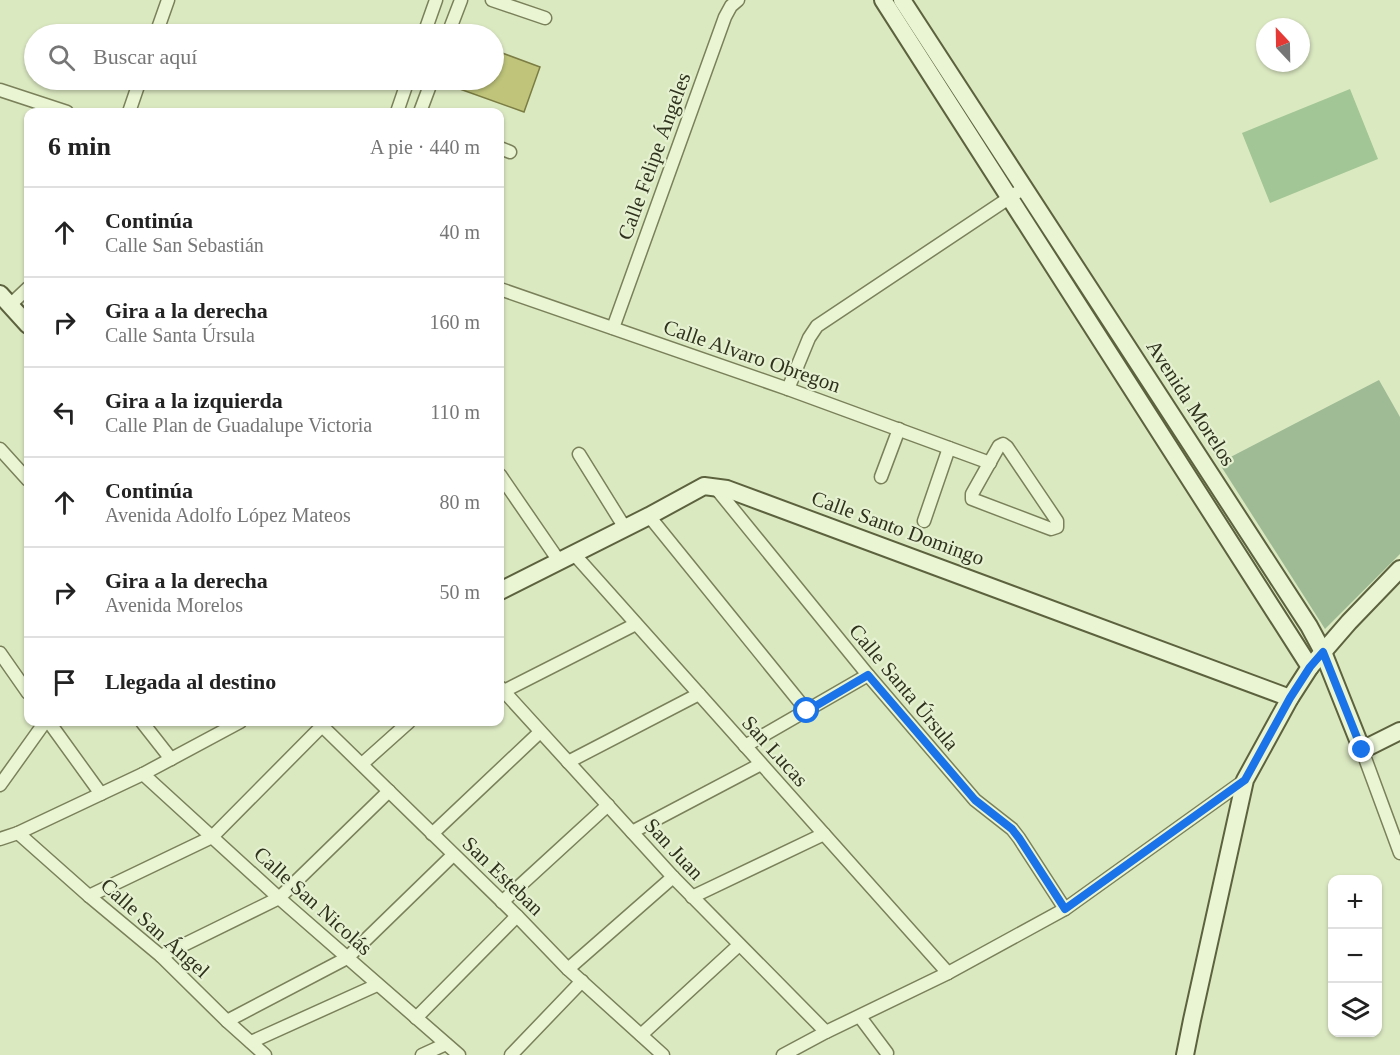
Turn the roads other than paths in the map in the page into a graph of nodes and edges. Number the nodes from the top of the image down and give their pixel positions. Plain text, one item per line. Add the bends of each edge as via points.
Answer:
1 (168, 0) edge
2 (436, 0) edge
3 (461, 0) edge
4 (492, 0) edge
5 (738, 0) edge
6 (883, 0) edge
7 (902, 0) edge
8 (545, 18) dead end
9 (160, 24) edge
10 (428, 24) edge
11 (452, 24) edge
12 (0, 90) edge
13 (137, 90) edge
14 (405, 90) edge
15 (428, 90) edge
16 (55, 108) edge
17 (130, 108) edge
18 (398, 108) edge
19 (422, 108) edge
20 (1017, 193) junction
21 (24, 290) edge
22 (504, 290) edge
23 (5, 299) edge
24 (24, 320) edge
25 (613, 328) junction
26 (788, 389) junction
27 (899, 429) junction
28 (949, 448) junction
29 (0, 449) edge
30 (579, 454) dead end
31 (990, 463) junction
32 (1207, 470) junction
33 (24, 476) edge
34 (881, 477) dead end
35 (504, 480) edge
36 (1191, 480) junction
37 (715, 487) junction
38 (649, 516) junction
39 (924, 521) dead end
40 (625, 528) junction
41 (566, 557) junction
42 (1400, 569) edge
43 (504, 589) edge
44 (636, 624) junction
45 (1323, 652) junction
46 (0, 653) edge
47 (1310, 667) junction
48 (868, 675) junction
49 (24, 687) edge
50 (504, 688) edge
51 (504, 691) edge
52 (699, 694) junction
53 (1290, 698) junction
54 (807, 711) junction
55 (42, 726) edge
56 (52, 726) edge
57 (145, 726) edge
58 (233, 726) edge
59 (318, 726) edge
60 (322, 726) edge
61 (405, 726) edge
62 (1400, 730) edge
63 (540, 732) junction
64 (745, 746) junction
65 (1362, 750) junction
66 (171, 759) junction
67 (568, 762) junction
68 (362, 764) junction
69 (761, 764) junction
70 (143, 774) junction
71 (1245, 780) junction
72 (0, 785) edge
73 (389, 791) junction
74 (101, 794) junction
75 (608, 805) junction
76 (18, 832) junction
77 (632, 832) junction
78 (432, 834) junction
79 (824, 834) junction
80 (212, 837) junction
81 (0, 839) edge
82 (1400, 853) edge
83 (453, 855) junction
84 (673, 877) junction
85 (89, 896) junction
86 (692, 897) junction
87 (279, 898) junction
88 (502, 902) junction
89 (1065, 909) junction
90 (517, 916) junction
91 (739, 945) junction
92 (161, 956) junction
93 (347, 958) junction
94 (568, 969) junction
95 (948, 973) junction
96 (582, 981) junction
97 (378, 985) junction
98 (860, 1017) junction
99 (416, 1018) junction
100 (227, 1021) junction
101 (826, 1032) junction
102 (641, 1035) junction
103 (251, 1042) junction
104 (446, 1044) junction
105 (887, 1053) dead end
106 (265, 1055) edge
107 (422, 1055) edge
108 (459, 1055) edge
109 (511, 1055) edge
110 (663, 1055) edge
111 (783, 1055) edge
112 (1185, 1055) edge

1 - 9 street
2 - 10 street
3 - 11 street
4 - 8 street
5 - 25 street, Calle Felipe Ángeles via 725,16
6 - 20 main road, Avenida Morelos
7 - 20 main road, Avenida Morelos
12 - 16 street
13 - 17 street
14 - 18 street
15 - 19 street
20 - 26 street via 817,326
20 - 32 main road, Avenida Morelos
20 - 36 main road, Avenida Morelos
21 - 23 street
22 - 25 street, Calle Alvaro Obregon
23 - 24 main road
25 - 26 street, Calle Alvaro Obregon
26 - 27 street, Calle Alvaro Obregon
27 - 28 street, Calle Alvaro Obregon
27 - 34 street
28 - 31 street, Calle Alvaro Obregon
28 - 39 street
29 - 33 street
30 - 40 street
31 - 31 street via 972,499 1051,529 1056,527 1057,521 1007,447 999,446
32 - 36 street
32 - 45 main road, Avenida Morelos
35 - 41 street, San Lucas
36 - 47 main road, Avenida Morelos
37 - 38 main road via 704,486
37 - 48 street, Calle Santa Úrsula
37 - 53 main road, Calle Santo Domingo
38 - 40 main road
38 - 54 street
40 - 41 main road
41 - 43 main road
41 - 44 street, San Lucas
42 - 45 main road
44 - 50 street
44 - 52 street, San Lucas
45 - 47 main road
45 - 65 main road, Avenida Morelos
46 - 49 street
47 - 53 main road
48 - 54 street
48 - 89 street, Calle Santa Úrsula via 975,800 1012,829
51 - 63 street, San Juan
52 - 64 street, San Lucas
52 - 67 street
53 - 71 main road
54 - 64 street
55 - 72 street
56 - 74 street
57 - 66 street
58 - 66 street
59 - 80 street
60 - 68 street, San Esteban
61 - 68 street
62 - 65 main road
63 - 67 street, San Juan
63 - 78 street
64 - 69 street, San Lucas
65 - 82 street, Avenida Morelos
66 - 70 street
67 - 75 street, San Juan
68 - 73 street, San Esteban
69 - 77 street
69 - 79 street, San Lucas
70 - 74 street
70 - 80 street, Calle San Nicolás
71 - 89 street
71 - 112 main road
73 - 78 street, San Esteban
73 - 87 street
74 - 76 street
75 - 77 street, San Juan
75 - 88 street
76 - 81 street
76 - 85 street, Calle San Ángel
77 - 84 street, San Juan
78 - 83 street, San Esteban
79 - 86 street
79 - 95 street, San Lucas
80 - 85 street
80 - 87 street, Calle San Nicolás
83 - 88 street, San Esteban
83 - 93 street
84 - 86 street, San Juan
84 - 94 street
85 - 92 street, Calle San Ángel
86 - 91 street, San Juan
87 - 92 street
87 - 93 street, Calle San Nicolás
88 - 90 street, San Esteban
89 - 95 street
90 - 94 street, San Esteban
90 - 99 street
91 - 101 street, San Juan
91 - 102 street
92 - 100 street, Calle San Ángel
93 - 97 street, Calle San Nicolás
93 - 100 street
94 - 96 street, San Esteban
95 - 98 street
96 - 102 street, San Esteban
96 - 109 street
97 - 99 street, Calle San Nicolás
97 - 103 street
98 - 101 street
98 - 105 street
99 - 104 street, Calle San Nicolás
100 - 103 street, Calle San Ángel
101 - 111 street
102 - 110 street, San Esteban
103 - 106 street, Calle San Ángel
104 - 107 street
104 - 108 street, Calle San Nicolás

